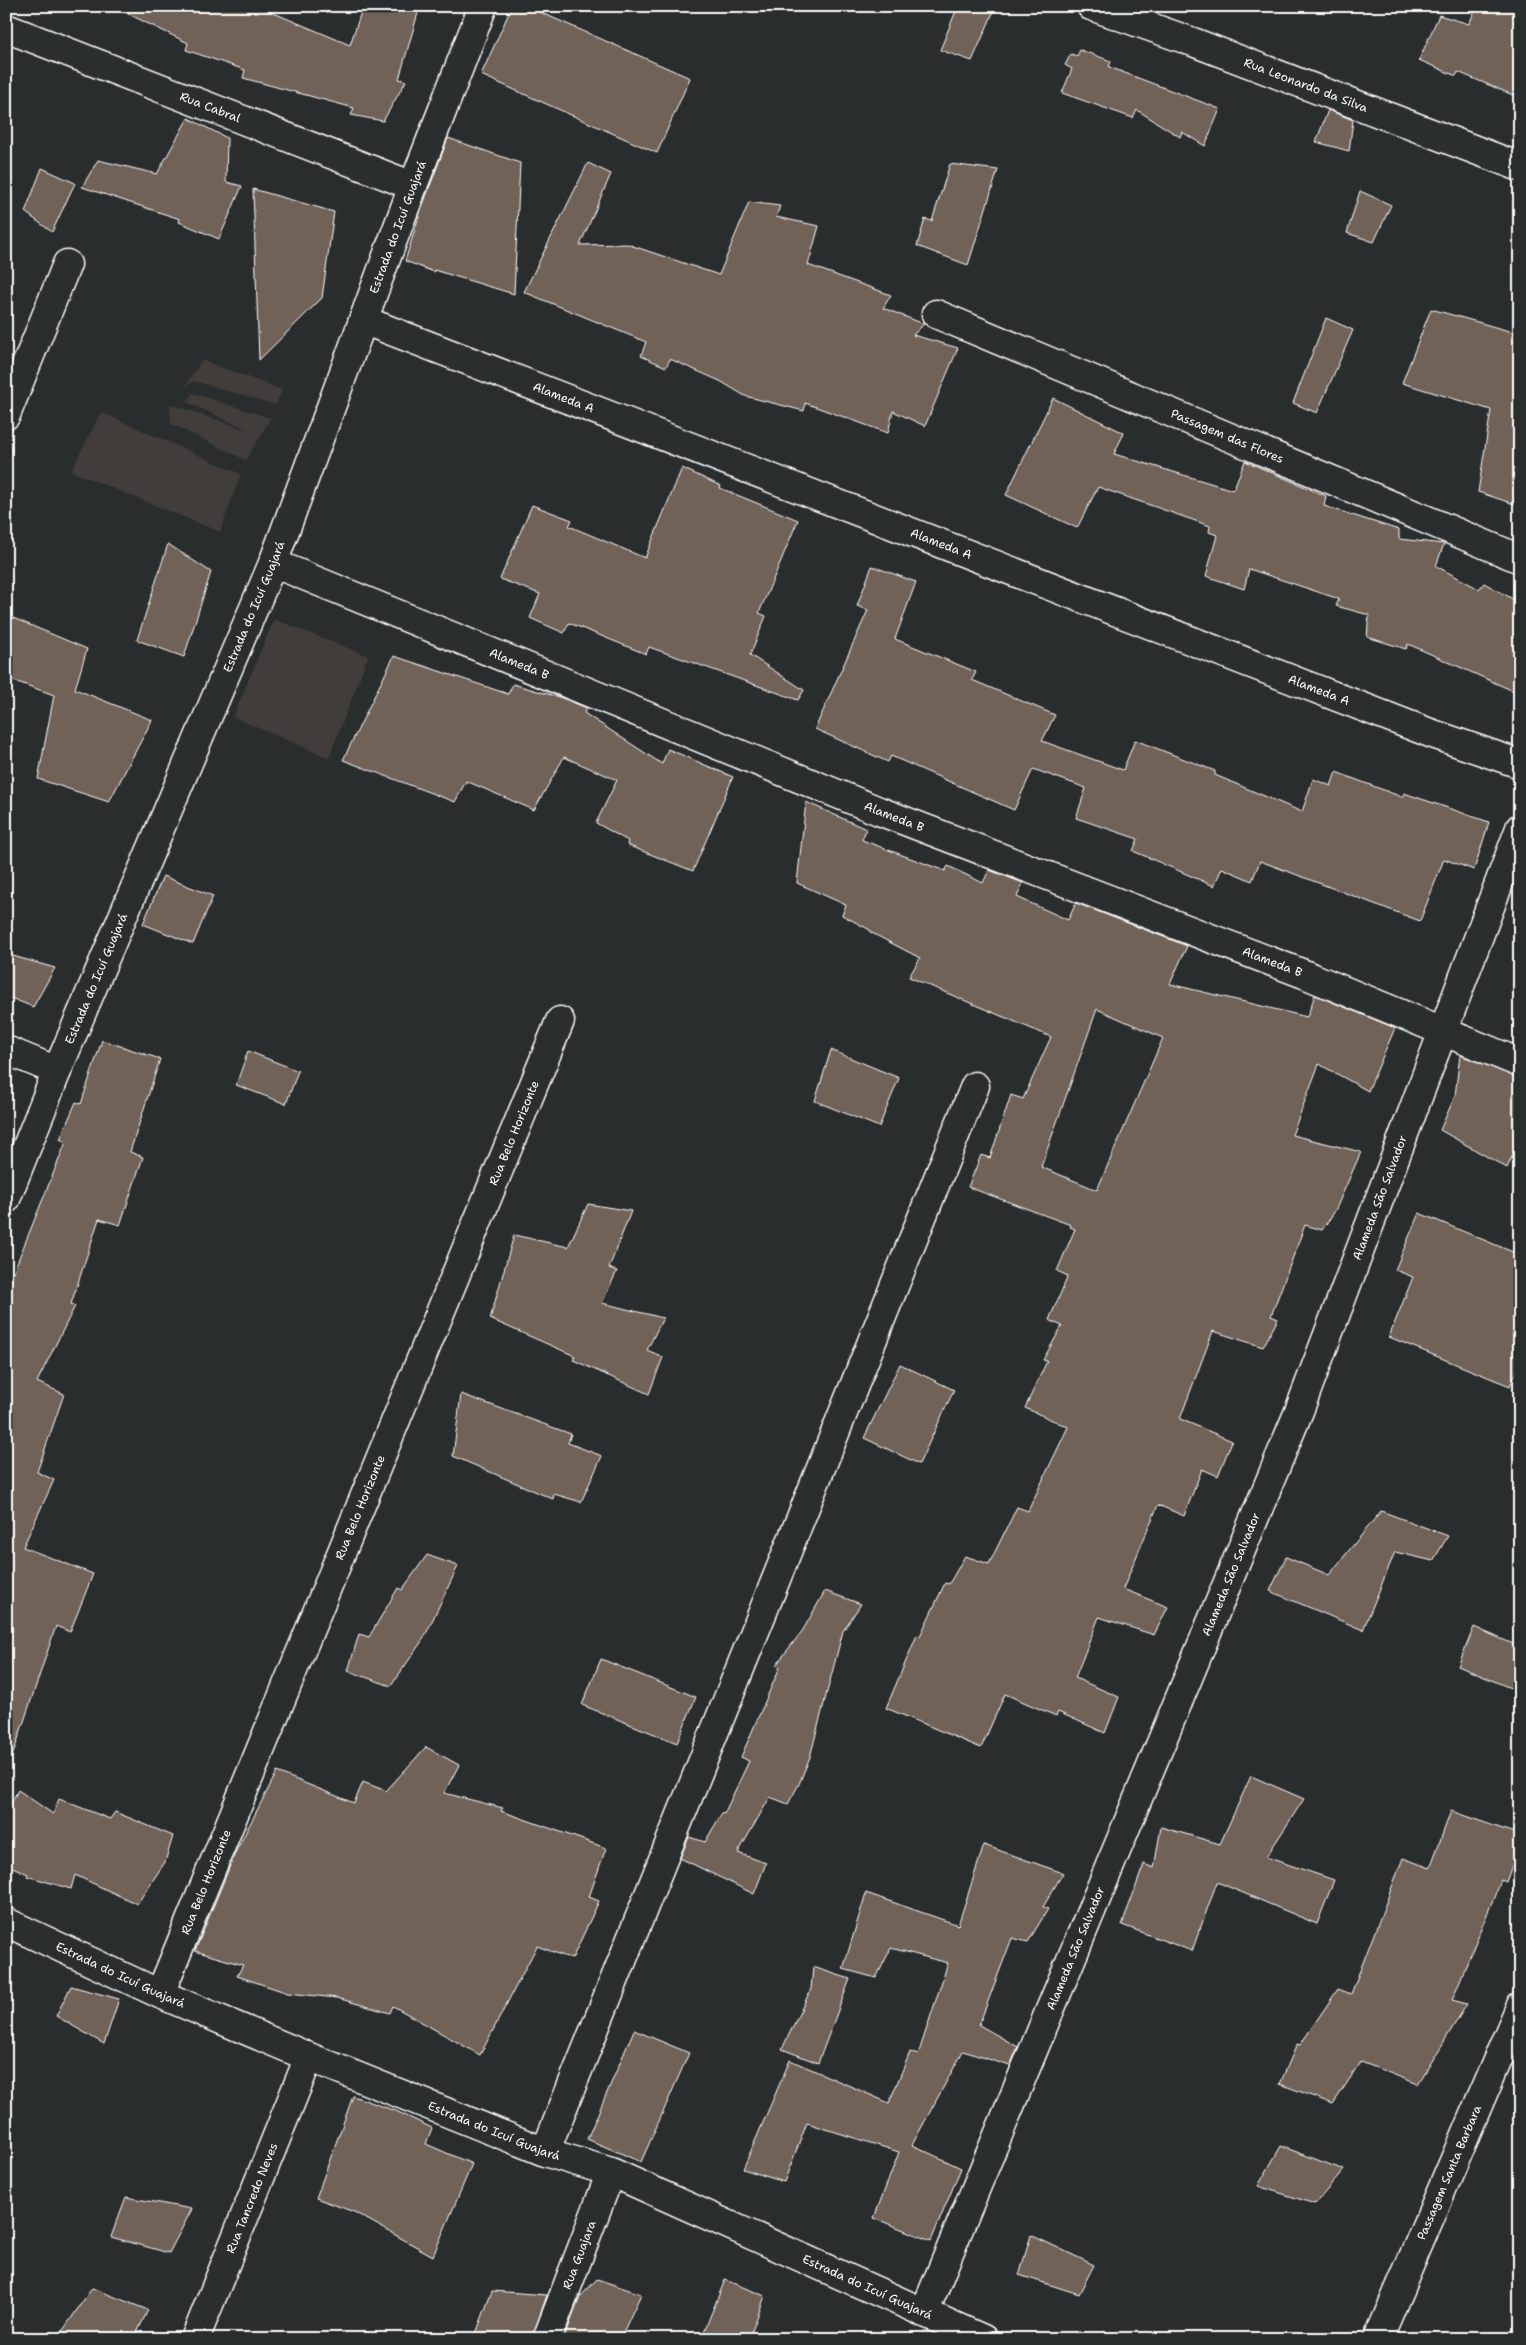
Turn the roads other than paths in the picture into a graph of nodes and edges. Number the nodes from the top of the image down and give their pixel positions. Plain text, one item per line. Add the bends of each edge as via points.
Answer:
1 (482, 6) edge
2 (1091, 6) edge
3 (6, 28) edge
4 (1520, 168) edge
5 (412, 186) junction
6 (67, 264) dead end
7 (936, 314) dead end
8 (363, 320) junction
9 (7, 411) edge
10 (1520, 559) edge
11 (273, 564) junction
12 (1520, 764) edge
13 (1520, 828) edge
14 (560, 1022) dead end
15 (1444, 1032) junction
16 (6, 1050) edge
17 (1520, 1063) edge
18 (57, 1071) junction
19 (976, 1086) dead end
20 (6, 1199) edge
21 (6, 1922) edge
22 (160, 1994) junction
23 (1520, 2007) edge
24 (309, 2057) junction
25 (545, 2152) junction
26 (611, 2172) junction
27 (924, 2313) junction
28 (195, 2339) edge
29 (547, 2339) edge
30 (983, 2339) edge
31 (1378, 2339) edge

1 - 5 street, Estrada do Icuí Guajará
2 - 4 street, Rua Leonardo da Silva
3 - 5 street, Rua Cabral
5 - 8 street, Estrada do Icuí Guajará
6 - 9 street
7 - 10 street, Passagem das Flores
8 - 11 street, Estrada do Icuí Guajará
8 - 12 street, Alameda A via 1411,726
11 - 15 street, Alameda B via 879,811
11 - 18 street, Estrada do Icuí Guajará
13 - 15 street, Alameda São Salvador
14 - 22 street, Rua Belo Horizonte
15 - 17 street, Alameda B
15 - 27 street, Alameda São Salvador via 1299,1411
16 - 18 street
18 - 20 street, Estrada do Icuí Guajará
19 - 25 street
21 - 22 street, Estrada do Icuí Guajará
22 - 24 street, Estrada do Icuí Guajará
23 - 31 street, Passagem Santa Barbara
24 - 25 street, Estrada do Icuí Guajará
24 - 28 street, Rua Tancredo Neves
25 - 26 street, Estrada do Icuí Guajará
26 - 27 street, Estrada do Icuí Guajará
26 - 29 street, Rua Guajara
27 - 30 street, Estrada do Icuí Guajará

